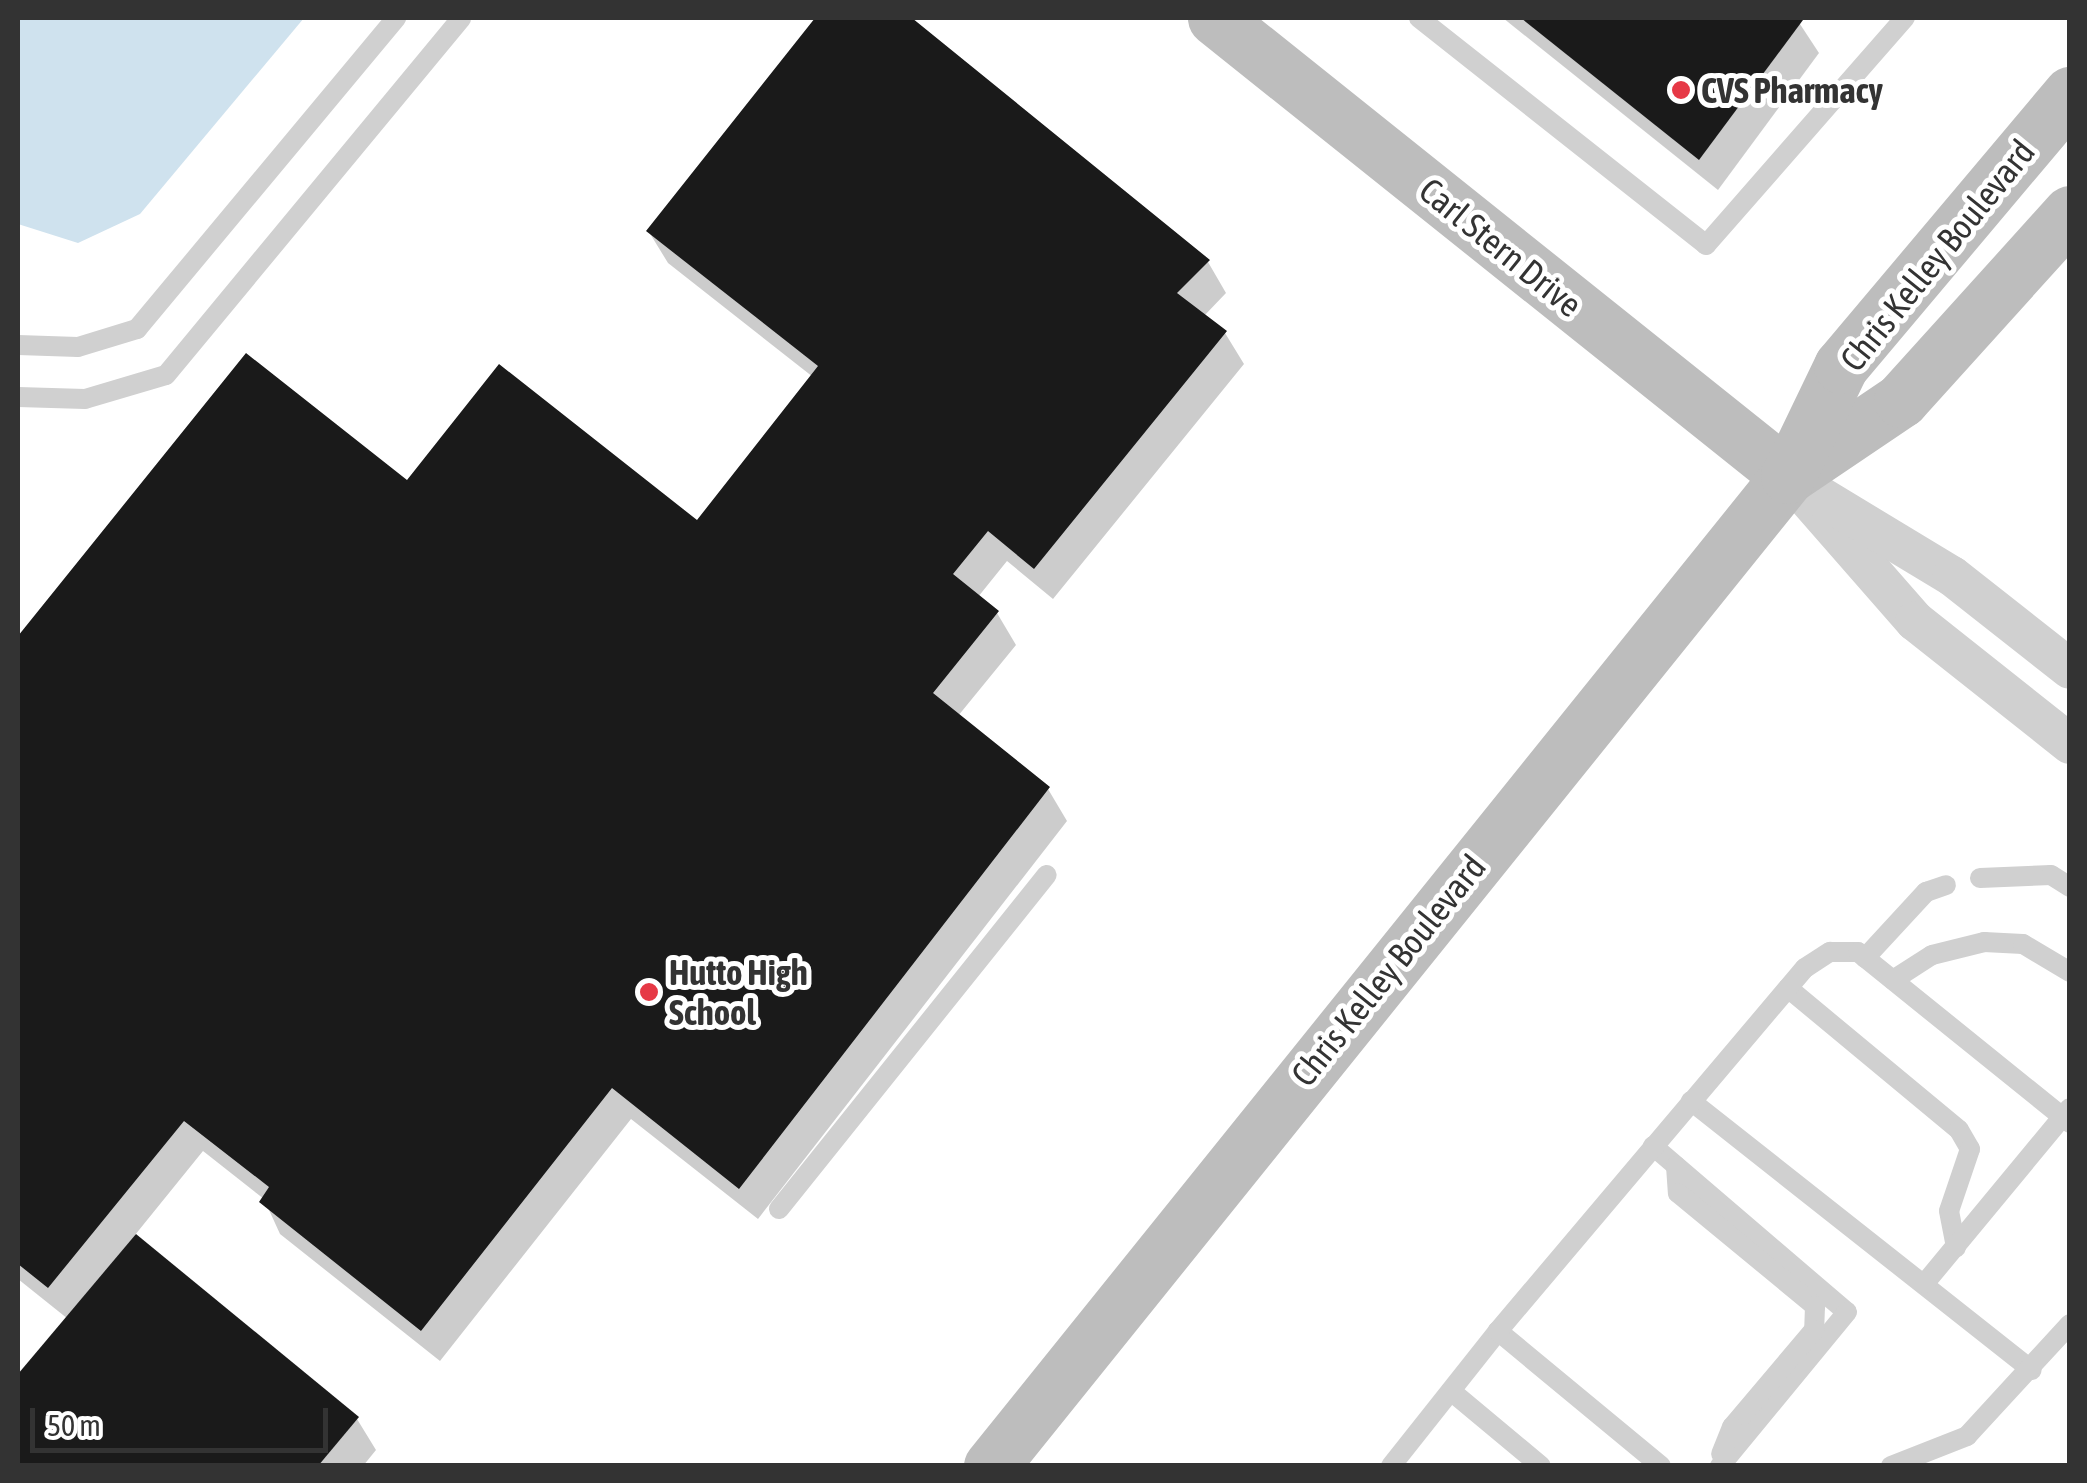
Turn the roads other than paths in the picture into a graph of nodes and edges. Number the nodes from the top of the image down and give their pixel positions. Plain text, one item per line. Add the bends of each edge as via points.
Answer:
1 (396, 18) edge
2 (461, 18) edge
3 (1418, 18) edge
4 (1905, 18) edge
5 (1232, 23) edge
6 (2070, 94) edge
7 (2070, 214) edge
8 (18, 346) edge
9 (18, 397) edge
10 (1788, 476) junction
11 (2070, 669) edge
12 (2070, 744) edge
13 (1047, 875) dead end
14 (1980, 878) dead end
15 (1946, 885) dead end
16 (2070, 887) edge
17 (1865, 958) junction
18 (2070, 972) edge
19 (1894, 980) junction
20 (1788, 988) junction
21 (1691, 1101) junction
22 (2067, 1116) edge
23 (1653, 1146) junction
24 (1676, 1166) junction
25 (779, 1209) dead end
26 (1956, 1246) junction
27 (1925, 1283) junction
28 (2070, 1324) edge
29 (1498, 1331) junction
30 (2032, 1370) junction
31 (1451, 1390) junction
32 (990, 1466) edge
33 (1391, 1466) edge
34 (1540, 1466) edge
35 (1662, 1466) edge
36 (1719, 1466) edge
37 (1891, 1466) edge

1 - 8 lane via 137,329 78,347
2 - 9 lane via 166,375 85,399
3 - 4 lane via 1706,245
5 - 10 main road, Carl Stern Drive
6 - 10 main road, Chris Kelley Boulevard via 1842,366
7 - 10 main road, Chris Kelley Boulevard via 1901,400
10 - 11 street, Carl Stern Drive via 1952,576
10 - 12 street, Carl Stern Drive via 1916,621
10 - 32 main road, Chris Kelley Boulevard
13 - 25 lane
14 - 16 lane via 2051,874
15 - 17 lane via 1926,892
17 - 19 lane
17 - 20 lane via 1830,952
18 - 19 lane via 2023,944 1984,942 1932,955
19 - 22 lane
20 - 21 lane
20 - 26 lane via 1959,1130 1970,1149 1949,1212
21 - 23 lane
21 - 27 lane
22 - 26 lane
23 - 24 lane
23 - 29 lane
24 - 36 lane via 1678,1193 1814,1306 1814,1330 1732,1427
24 - 36 lane via 1848,1312
26 - 27 lane
27 - 30 lane
28 - 30 lane
29 - 31 lane
29 - 35 lane
30 - 37 lane via 1968,1436
31 - 33 lane
31 - 34 lane

